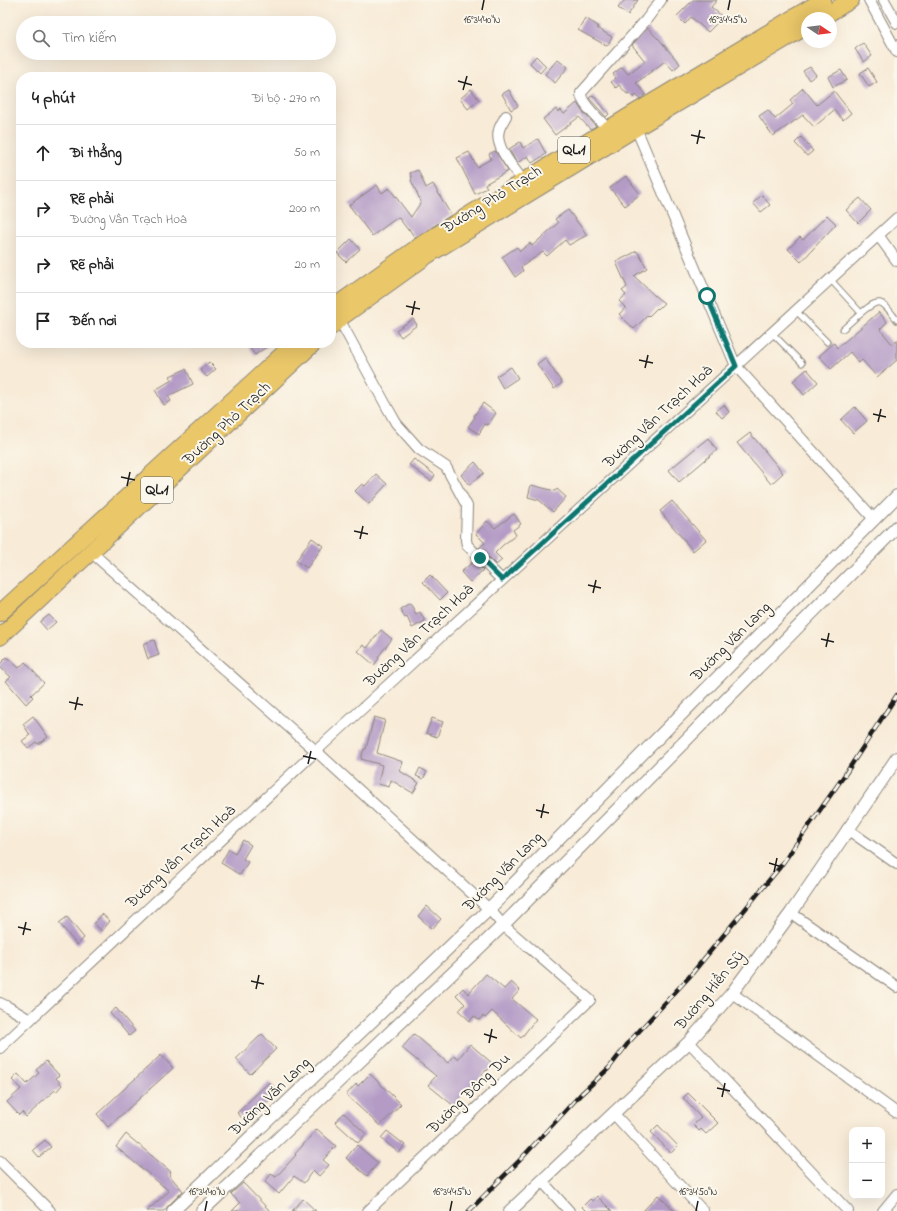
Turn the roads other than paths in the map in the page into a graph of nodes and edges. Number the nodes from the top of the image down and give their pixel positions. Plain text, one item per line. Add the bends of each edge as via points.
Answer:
1 (661, 0) edge
2 (823, 0) edge
3 (852, 0) edge
4 (870, 0) edge
5 (884, 0) edge
6 (831, 12) edge
7 (897, 23) edge
8 (801, 29) edge
9 (897, 52) edge
10 (506, 116) dead end
11 (634, 121) junction
12 (608, 129) junction
13 (523, 181) junction
14 (897, 218) edge
15 (878, 235) junction
16 (897, 261) edge
17 (830, 279) junction
18 (796, 311) junction
19 (860, 313) junction
20 (336, 316) edge
21 (336, 317) edge
22 (897, 320) edge
23 (336, 321) edge
24 (843, 329) dead end
25 (772, 333) junction
26 (827, 342) dead end
27 (289, 348) edge
28 (308, 348) edge
29 (802, 363) dead end
30 (736, 366) junction
31 (238, 405) junction
32 (897, 496) edge
33 (874, 519) junction
34 (897, 527) edge
35 (91, 552) junction
36 (502, 580) junction
37 (5, 608) edge
38 (21, 617) junction
39 (0, 637) edge
40 (316, 751) junction
41 (897, 758) edge
42 (847, 829) junction
43 (897, 864) edge
44 (489, 909) junction
45 (791, 913) junction
46 (503, 924) junction
47 (897, 987) edge
48 (732, 993) junction
49 (0, 1003) edge
50 (30, 1020) junction
51 (689, 1042) junction
52 (0, 1048) edge
53 (613, 1113) junction
54 (897, 1113) edge
55 (0, 1161) edge
56 (542, 1181) junction
57 (897, 1194) edge
58 (50, 1211) edge
59 (173, 1211) edge
60 (202, 1211) edge
61 (368, 1211) edge
62 (510, 1211) edge
63 (569, 1211) edge
64 (703, 1211) edge
65 (848, 1211) edge
66 (883, 1211) edge

1 - 12 street via 581,93 584,103
2 - 11 highway, Đường Phò Trạch / QL.1
3 - 6 highway
4 - 9 street
5 - 7 street
8 - 11 highway, Đường Phò Trạch / QL.1
10 - 13 street via 499,130 498,140 506,158
11 - 12 highway, Đường Phò Trạch / QL.1
11 - 21 highway, Đường Phò Trạch / QL.1
11 - 30 street
12 - 13 highway, Đường Phò Trạch / QL.1
13 - 20 highway, Đường Phò Trạch / QL.1 via 426,242
14 - 15 street, Đường Vân Trạch Hoà
15 - 16 street
15 - 17 street, Đường Vân Trạch Hoà
17 - 18 street, Đường Vân Trạch Hoà
17 - 19 lane
18 - 25 street, Đường Vân Trạch Hoà
18 - 26 lane
19 - 22 lane via 876,302 885,305
19 - 24 lane
23 - 36 street via 396,422 419,449 446,467 467,506 467,545
25 - 29 lane
25 - 30 street, Đường Vân Trạch Hoà
27 - 31 highway, Đường Phò Trạch / QL.1
28 - 31 highway, Đường Phò Trạch / QL.1
30 - 33 street
30 - 36 street, Đường Vân Trạch Hoà
31 - 35 highway, Đường Phò Trạch / QL.1
31 - 37 highway, Đường Phò Trạch / QL.1
32 - 33 street, Đường Văn Lang
33 - 44 street, Đường Văn Lang
34 - 46 street
35 - 38 highway, Đường Phò Trạch / QL.1
35 - 40 street
36 - 40 street, Đường Vân Trạch Hoà
37 - 38 highway
38 - 39 highway, Đường Phò Trạch / QL.1
40 - 44 street
40 - 50 street, Đường Vân Trạch Hoà
41 - 42 street, Đường Hiền Sỹ
42 - 43 street
42 - 45 street, Đường Hiền Sỹ
44 - 46 street
44 - 59 street, Đường Văn Lang
45 - 47 street
45 - 48 street, Đường Hiền Sỹ
46 - 60 street
46 - 61 street, Đường Đông Du via 590,1000
48 - 51 street, Đường Hiền Sỹ
48 - 54 street
49 - 50 street
50 - 52 street, Đường Vân Trạch Hoà
51 - 53 street, Đường Hiền Sỹ
51 - 65 street
53 - 56 street, Đường Hiền Sỹ
53 - 64 street
55 - 58 street
56 - 62 street, Đường Hiền Sỹ
56 - 63 street
57 - 66 street

